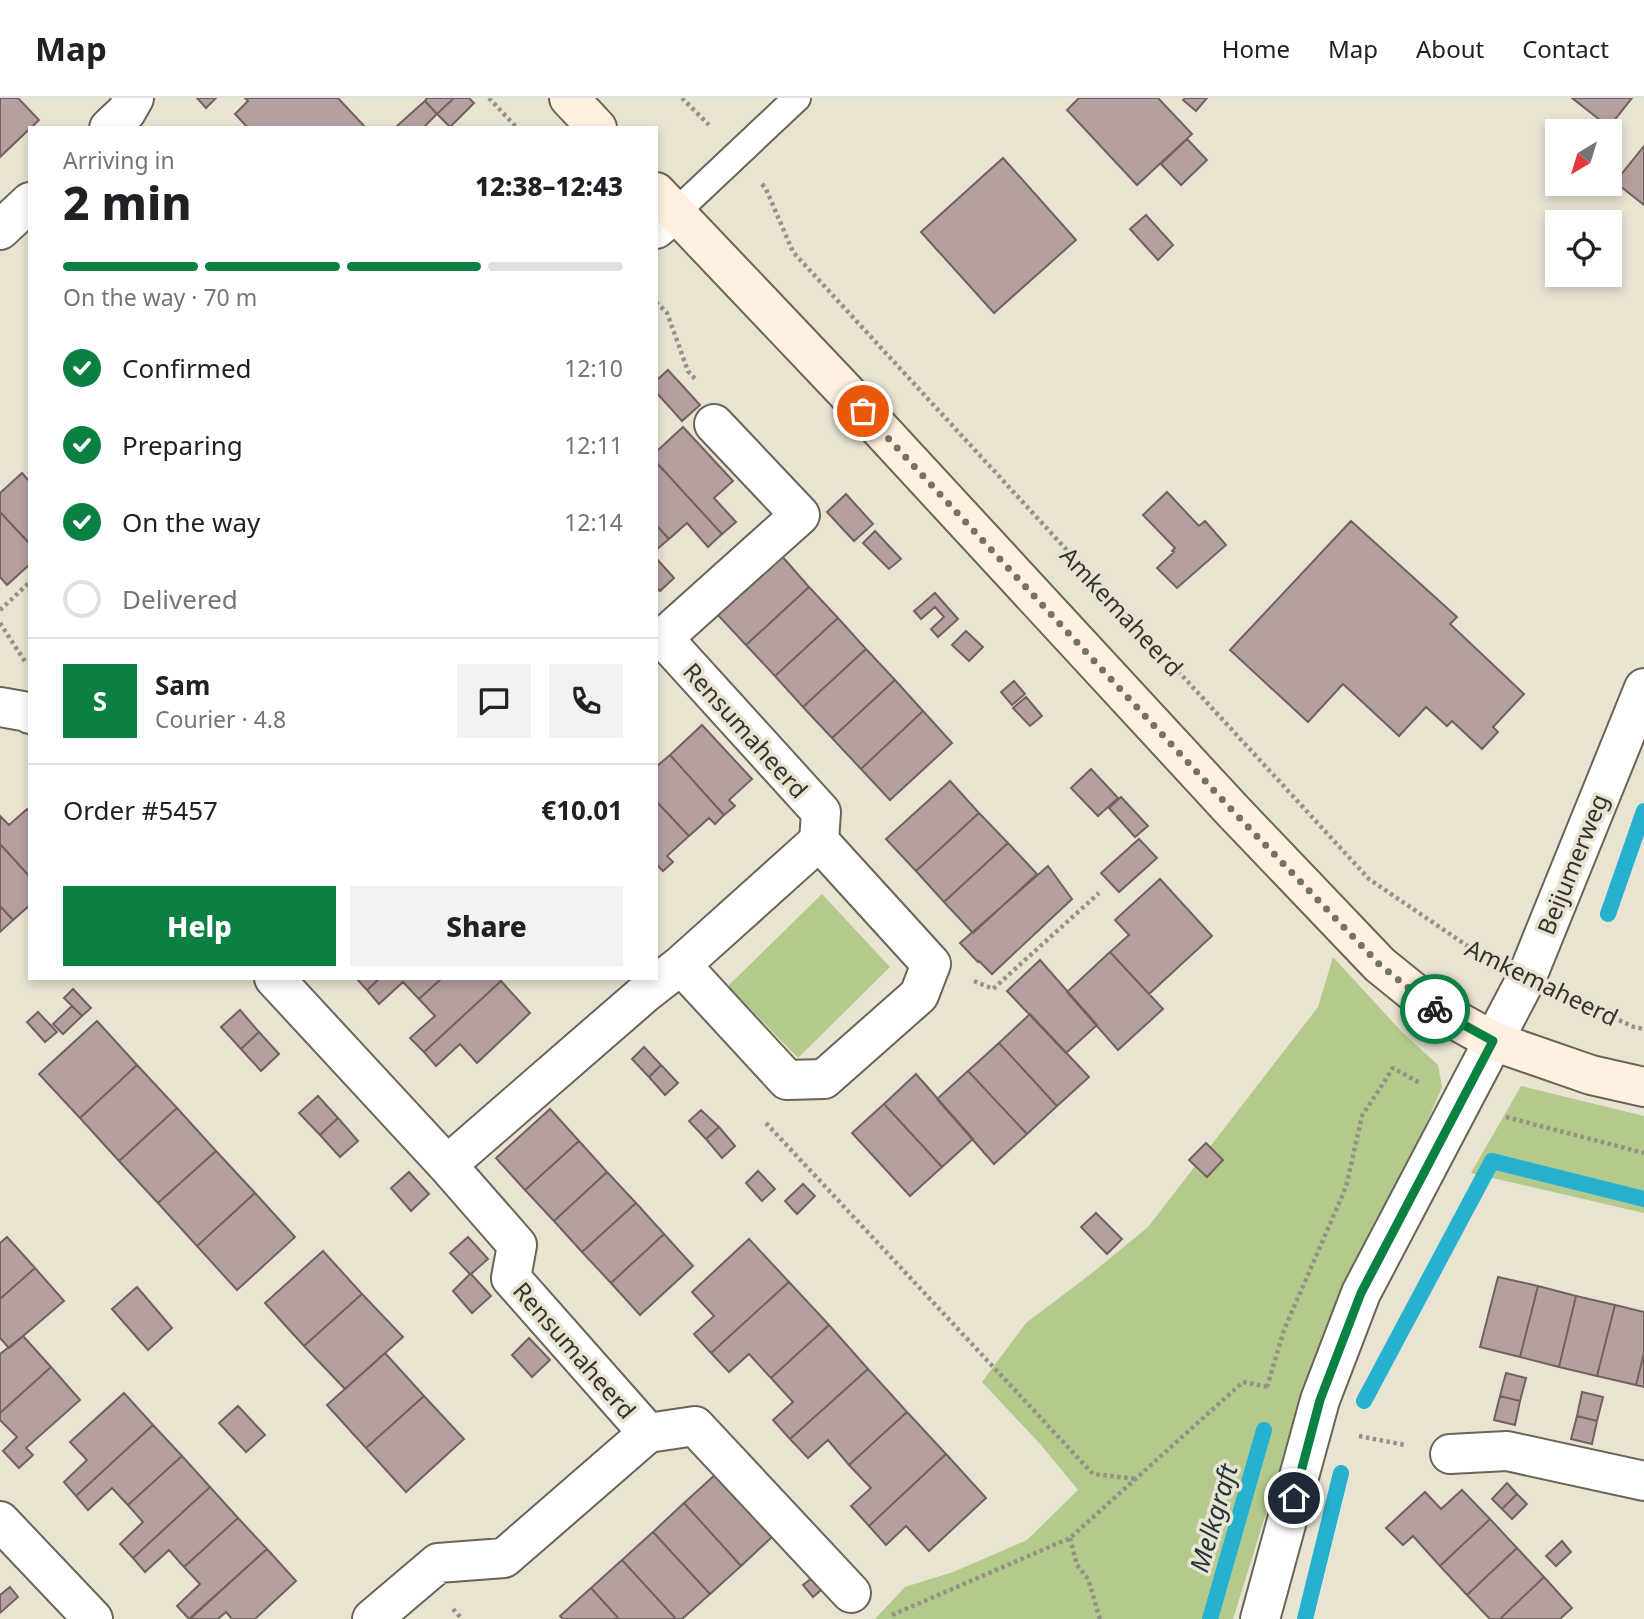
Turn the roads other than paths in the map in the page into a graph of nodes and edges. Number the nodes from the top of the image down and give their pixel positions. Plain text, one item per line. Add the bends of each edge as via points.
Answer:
1 (569, 98) edge
2 (797, 98) edge
3 (595, 126) edge
4 (662, 212) edge
5 (714, 424) road end
6 (1644, 688) edge
7 (0, 707) edge
8 (28, 714) edge
9 (820, 841) junction
10 (681, 965) junction
11 (276, 980) edge
12 (1493, 1041) junction
13 (1644, 1087) edge
14 (447, 1165) junction
15 (648, 1433) junction
16 (1450, 1454) road end
17 (1644, 1481) edge
18 (0, 1521) edge
19 (851, 1593) dead end
20 (93, 1619) edge
21 (372, 1619) edge
22 (1260, 1619) edge

1 - 3 street
2 - 4 lane
4 - 12 street via 845,391 1380,965 1432,1007
5 - 9 street, Rensumaheerd via 800,514 663,638 821,812
6 - 12 street, Beijumerweg via 1526,979
7 - 8 street
9 - 10 street
9 - 10 street via 931,964 919,995 824,1079 787,1080
10 - 14 street
11 - 14 street, Rensumaheerd
12 - 13 street via 1591,1075
12 - 22 street, Beijumerweg via 1361,1293 1317,1413
14 - 15 street, Rensumaheerd via 517,1245 511,1278
15 - 19 street, Rensumaheerd via 695,1426
15 - 21 street, Rensumaheerd via 504,1558 438,1563
16 - 17 street via 1507,1451
18 - 20 street

